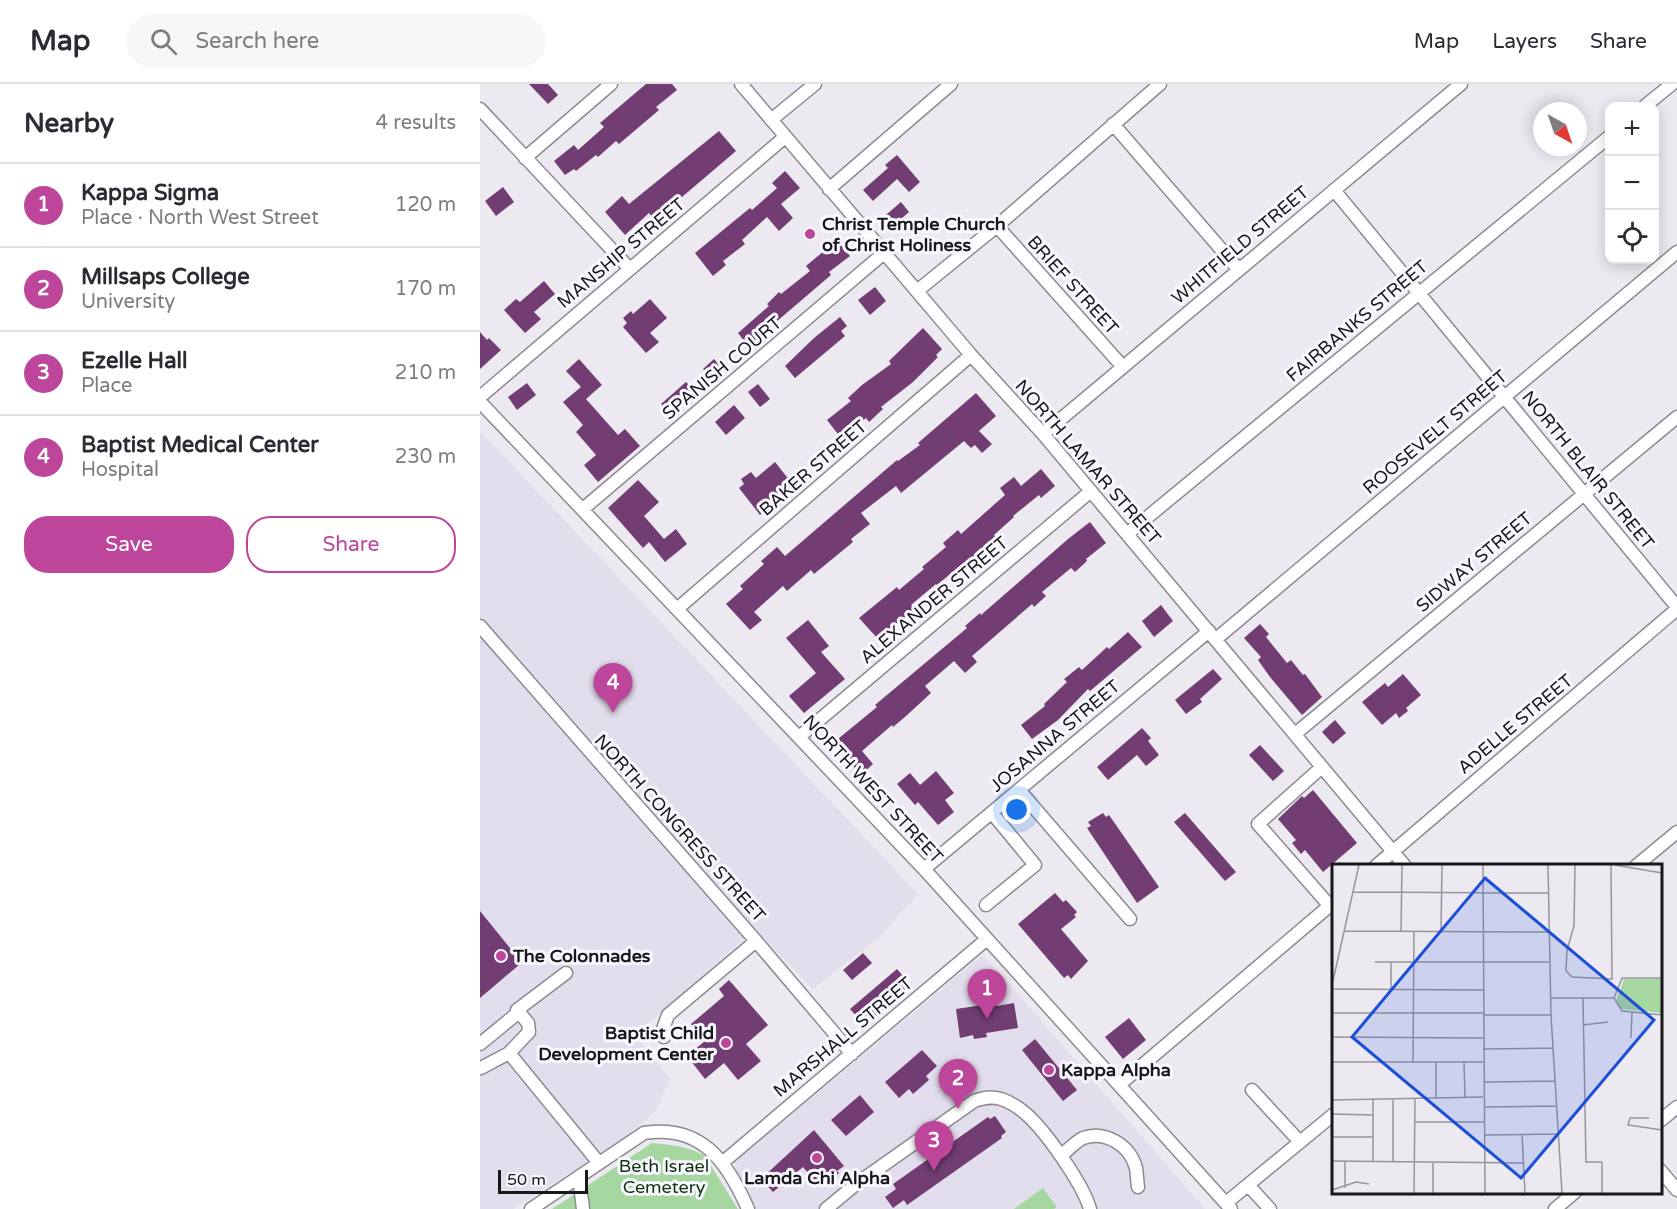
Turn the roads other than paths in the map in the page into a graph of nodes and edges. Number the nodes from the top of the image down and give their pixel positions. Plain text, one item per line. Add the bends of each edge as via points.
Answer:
1 (611, 84) edge
2 (741, 84) edge
3 (815, 84) edge
4 (951, 84) edge
5 (1160, 84) edge
6 (1461, 84) edge
7 (1672, 84) edge
8 (1650, 102) edge
9 (480, 109) edge
10 (771, 120) junction
11 (1113, 124) junction
12 (785, 137) junction
13 (1605, 140) edge
14 (525, 158) junction
15 (829, 189) junction
16 (1334, 190) junction
17 (997, 226) junction
18 (1677, 252) edge
19 (884, 253) junction
20 (630, 269) junction
21 (1239, 270) junction
22 (917, 291) junction
23 (1419, 293) junction
24 (971, 355) junction
25 (1123, 367) junction
26 (1504, 397) junction
27 (480, 399) edge
28 (1677, 417) edge
29 (1043, 434) junction
30 (1091, 491) junction
31 (1584, 494) junction
32 (583, 509) junction
33 (1127, 534) junction
34 (1677, 608) edge
35 (677, 609) junction
36 (480, 626) edge
37 (1212, 635) junction
38 (1295, 734) junction
39 (799, 737) junction
40 (1322, 767) junction
41 (1019, 789) junction
42 (992, 813) junction
43 (1676, 835) edge
44 (1393, 851) junction
45 (1378, 864) edge
46 (1403, 864) edge
47 (1639, 864) edge
48 (924, 869) junction
49 (1331, 904) edge
50 (986, 905) dead end
51 (1130, 919) dead end
52 (987, 939) junction
53 (756, 941) junction
54 (566, 973) dead end
55 (518, 1011) junction
56 (664, 1037) dead end
57 (480, 1044) edge
58 (509, 1053) junction
59 (852, 1054) junction
60 (481, 1068) edge
61 (1119, 1085) junction
62 (1252, 1090) dead end
63 (1677, 1107) edge
64 (1332, 1116) edge
65 (1662, 1119) edge
66 (1300, 1142) junction
67 (1061, 1156) junction
68 (600, 1163) junction
69 (722, 1163) junction
70 (1662, 1172) edge
71 (579, 1177) junction
72 (1248, 1185) junction
73 (1138, 1187) dead end
74 (1677, 1190) edge
75 (1573, 1194) edge
76 (1229, 1206) edge
77 (531, 1209) edge
78 (583, 1209) edge
79 (748, 1209) edge
80 (826, 1209) edge
81 (1090, 1209) edge
82 (1270, 1209) edge
83 (1555, 1209) edge

1 - 14 street
2 - 10 street, NORTH LAMAR STREET
3 - 10 street
4 - 15 street
5 - 11 street
6 - 16 street, WHITFIELD STREET
7 - 8 street
9 - 14 street
10 - 12 street, NORTH LAMAR STREET
11 - 17 street
11 - 21 street
12 - 15 street, NORTH LAMAR STREET
12 - 20 street, MANSHIP STREET
13 - 23 street, FAIRBANKS STREET
14 - 20 street
15 - 19 street, NORTH LAMAR STREET
16 - 21 street, WHITFIELD STREET
16 - 23 street, NORTH BLAIR STREET
17 - 22 street
17 - 25 street, BRIEF STREET
18 - 26 street, ROOSEVELT STREET
19 - 22 street, NORTH LAMAR STREET
19 - 32 street, SPANISH COURT
20 - 27 street, MANSHIP STREET
21 - 25 street, WHITFIELD STREET
22 - 24 street, NORTH LAMAR STREET
23 - 26 street, NORTH BLAIR STREET
23 - 33 street, FAIRBANKS STREET
24 - 29 street, NORTH LAMAR STREET
24 - 35 street, BAKER STREET
25 - 29 street, WHITFIELD STREET
26 - 31 street, NORTH BLAIR STREET
26 - 37 street, ROOSEVELT STREET
27 - 32 street, NORTH WEST STREET
28 - 31 street, SIDWAY STREET
29 - 30 street, NORTH LAMAR STREET
30 - 33 street, NORTH LAMAR STREET
30 - 39 street, ALEXANDER STREET
31 - 34 street, NORTH BLAIR STREET
31 - 38 street, SIDWAY STREET
32 - 35 street, NORTH WEST STREET
33 - 37 street, NORTH LAMAR STREET
34 - 44 street, ADELLE STREET
35 - 39 street, NORTH WEST STREET
36 - 53 street, NORTH CONGRESS STREET
37 - 38 street, NORTH LAMAR STREET
37 - 41 street, JOSANNA STREET
38 - 40 street, NORTH LAMAR STREET
39 - 48 street, NORTH WEST STREET
40 - 44 street, NORTH LAMAR STREET
40 - 49 street via 1258,824
41 - 42 street, JOSANNA STREET
41 - 51 street
42 - 48 street, JOSANNA STREET
42 - 50 street via 1035,865
43 - 47 street
44 - 45 street, ADELLE STREET
44 - 46 street, NORTH LAMAR STREET
48 - 52 street, NORTH WEST STREET
49 - 61 street
52 - 59 street, MARSHALL STREET
52 - 61 street, NORTH WEST STREET
53 - 56 street via 668,1015
53 - 59 street, NORTH CONGRESS STREET
54 - 55 street
55 - 57 street
55 - 58 street via 528,1023 529,1032
58 - 60 street
58 - 68 street
59 - 69 street, MARSHALL STREET
61 - 76 street, NORTH WEST STREET
62 - 66 street
63 - 65 street
64 - 66 street
66 - 72 street
67 - 73 street via 1084,1138 1113,1139 1133,1162
67 - 80 street via 1027,1114 999,1098 988,1097 974,1101
67 - 81 street
68 - 69 street via 644,1133 659,1131 704,1143
68 - 71 street
69 - 79 street
70 - 74 street
71 - 77 street
71 - 78 street
72 - 76 street
72 - 82 street
75 - 83 street

